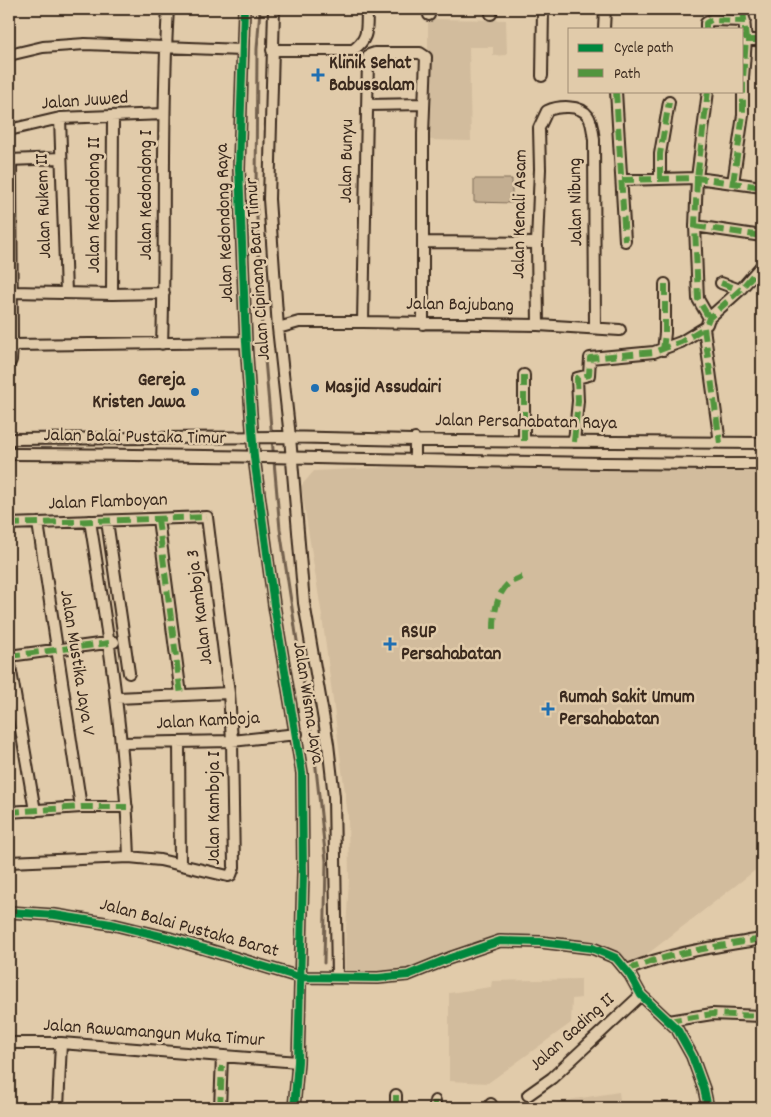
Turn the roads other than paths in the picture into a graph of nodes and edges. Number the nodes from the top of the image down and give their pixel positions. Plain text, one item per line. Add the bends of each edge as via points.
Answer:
1 (168, 9) edge
2 (244, 9) edge
3 (274, 9) edge
4 (367, 9) edge
5 (543, 9) edge
6 (604, 9) edge
7 (743, 9) edge
8 (745, 21) junction
9 (604, 28) edge
10 (706, 28) edge
11 (746, 40) junction
12 (762, 40) edge
13 (166, 46) junction
14 (242, 50) junction
15 (272, 50) junction
16 (9, 55) edge
17 (542, 76) dead end
18 (744, 90) edge
19 (616, 92) edge
20 (708, 92) edge
21 (744, 92) edge
22 (668, 102) dead end
23 (424, 104) junction
24 (367, 105) junction
25 (552, 109) joint
26 (164, 114) junction
27 (113, 117) junction
28 (60, 118) junction
29 (9, 130) edge
30 (61, 158) junction
31 (10, 160) edge
32 (697, 178) junction
33 (660, 179) junction
34 (622, 180) junction
35 (733, 183) junction
36 (762, 187) edge
37 (695, 226) junction
38 (762, 236) edge
39 (625, 241) dead end
40 (423, 242) junction
41 (536, 243) junction
42 (762, 265) edge
43 (721, 283) dead end
44 (664, 284) dead end
45 (740, 290) junction
46 (12, 292) junction
47 (66, 293) junction
48 (164, 293) junction
49 (112, 294) junction
50 (277, 314) junction
51 (709, 318) junction
52 (299, 322) junction
53 (363, 322) junction
54 (423, 324) junction
55 (538, 325) junction
56 (278, 328) junction
57 (595, 328) junction
58 (704, 328) junction
59 (620, 330) dead end
60 (246, 342) junction
61 (162, 344) junction
62 (12, 345) junction
63 (663, 350) junction
64 (9, 364) edge
65 (524, 375) dead end
66 (256, 437) junction
67 (285, 437) junction
68 (9, 438) edge
69 (415, 439) junction
70 (524, 441) junction
71 (574, 442) junction
72 (720, 443) junction
73 (762, 443) edge
74 (9, 454) edge
75 (257, 457) junction
76 (288, 457) junction
77 (415, 459) junction
78 (762, 464) edge
79 (207, 517) joint
80 (158, 519) junction
81 (90, 521) junction
82 (107, 521) junction
83 (38, 523) junction
84 (9, 524) edge
85 (124, 640) junction
86 (109, 643) junction
87 (56, 651) junction
88 (9, 656) edge
89 (9, 660) edge
90 (130, 673) dead end
91 (229, 693) junction
92 (181, 695) junction
93 (117, 698) junction
94 (297, 734) junction
95 (232, 741) junction
96 (180, 742) junction
97 (121, 743) junction
98 (80, 807) junction
99 (127, 807) junction
100 (9, 812) edge
101 (35, 812) junction
102 (129, 857) junction
103 (9, 862) edge
104 (180, 864) junction
105 (9, 912) edge
106 (762, 939) edge
107 (627, 970) junction
108 (304, 977) junction
109 (332, 977) junction
110 (640, 995) junction
111 (762, 1016) edge
112 (669, 1021) junction
113 (9, 1043) edge
114 (61, 1043) junction
115 (222, 1056) junction
116 (298, 1062) junction
117 (396, 1095) dead end
118 (528, 1095) dead end
119 (58, 1108) edge
120 (220, 1108) edge
121 (294, 1108) edge
122 (396, 1108) edge
123 (708, 1108) edge

1 - 13 street, Jalan Kedondong I
2 - 14 street, Jalan Kedondong Raya
3 - 15 street, Jalan Cipinang Baru Timur
4 - 15 street via 366,36 362,44 353,50
5 - 17 street
6 - 9 street
7 - 8 street
8 - 10 street via 711,20 706,23
8 - 11 street
11 - 12 street
11 - 18 street
13 - 14 street
13 - 16 street via 84,44 43,47
13 - 26 street, Jalan Kedondong I
14 - 60 street, Jalan Kedondong Raya via 239,169
15 - 50 street, Jalan Cipinang Baru Timur via 269,199
19 - 34 street
20 - 32 street
21 - 35 street
22 - 33 street via 660,154
23 - 24 street
23 - 24 street, Jalan Bunyu via 426,57 420,53 385,53 369,55
23 - 40 street
24 - 53 street, Jalan Bunyu
25 - 41 street, Jalan Kenali Asam via 547,111 539,128
25 - 57 street, Jalan Nibung via 579,109 588,116 594,140
26 - 27 street, Jalan Juwed
26 - 48 street, Jalan Kedondong I
27 - 28 street, Jalan Juwed
27 - 49 street, Jalan Kedondong II
28 - 29 street, Jalan Juwed
28 - 30 street, Jalan Rukem II
30 - 31 street
30 - 47 street, Jalan Rukem II
31 - 46 street
32 - 33 street
32 - 35 street
32 - 37 street
33 - 34 street
34 - 39 street
35 - 36 street
37 - 38 street
37 - 51 street via 698,299
40 - 41 street
40 - 54 street
41 - 55 street, Jalan Kenali Asam
42 - 45 street
43 - 45 street
44 - 63 street
45 - 51 street
46 - 47 street
46 - 62 street
47 - 49 street
48 - 49 street
48 - 61 street, Jalan Kedondong I
50 - 52 street, Jalan Bajubang
50 - 56 street, Jalan Cipinang Baru Timur
51 - 58 street
52 - 53 street, Jalan Bajubang
52 - 56 street, Jalan Bajubang
53 - 54 street, Jalan Bajubang
54 - 55 street, Jalan Bajubang
55 - 57 street, Jalan Bajubang
56 - 67 street, Jalan Cipinang Baru Timur
57 - 59 street, Jalan Bajubang
58 - 63 street
58 - 72 street
60 - 61 street
60 - 66 street, Jalan Kedondong Raya
61 - 62 street
62 - 64 street
63 - 71 street via 590,358 589,376 577,378
65 - 70 street
66 - 67 street, Jalan Balai Pustaka Timur
66 - 68 street, Jalan Balai Pustaka Timur
66 - 75 street, Jalan Wisma Jaya
67 - 69 street, Jalan Persahabatan Raya
67 - 76 street, Jalan Wisma Jaya
69 - 70 street, Jalan Persahabatan Raya
69 - 77 street
70 - 71 street, Jalan Persahabatan Raya
71 - 72 street, Jalan Persahabatan Raya
72 - 73 street, Jalan Persahabatan Raya
74 - 75 street, Jalan Balai Pustaka Timur
75 - 76 street, Jalan Balai Pustaka Timur
75 - 94 street, Jalan Wisma Jaya via 274,605
76 - 77 street, Jalan Persahabatan Raya
76 - 109 street, Jalan Wisma Jaya via 304,603 334,797
77 - 78 street, Jalan Persahabatan Raya
79 - 80 street, Jalan Flamboyan
79 - 91 street, Jalan Kamboja 3
80 - 82 street, Jalan Flamboyan
80 - 92 street
81 - 82 street, Jalan Flamboyan
81 - 83 street, Jalan Flamboyan
81 - 86 street
82 - 85 street
83 - 84 street, Jalan Flamboyan
83 - 87 street, Jalan Mustika Jaya V
85 - 86 street
85 - 90 street
86 - 87 street
86 - 93 street
87 - 88 street
87 - 98 street, Jalan Mustika Jaya V
89 - 101 street
91 - 92 street, Jalan Kamboja 3
91 - 95 street, Jalan Kamboja 3
92 - 93 street, Jalan Kamboja 3
93 - 97 street
94 - 95 street, Jalan Kamboja
94 - 108 street, Jalan Wisma Jaya via 302,773
95 - 96 street, Jalan Kamboja
95 - 104 street, Jalan Kamboja I via 234,867 231,875 219,875
96 - 97 street, Jalan Kamboja
96 - 104 street
97 - 99 street
98 - 99 street
98 - 101 street
99 - 102 street
100 - 101 street
102 - 103 street
102 - 104 street
105 - 108 street, Jalan Balai Pustaka Barat via 55,914 111,924
106 - 107 street via 706,947
107 - 109 street, Jalan Balai Pustaka Barat via 616,958 592,948 506,941 489,944 408,975
107 - 110 street
108 - 109 street, Jalan Balai Pustaka Barat
108 - 116 street, Jalan Wisma Jaya
110 - 112 street
110 - 118 street, Jalan Gading II via 552,1078
111 - 112 street via 712,1014
112 - 123 street via 682,1035 692,1056
113 - 114 street, Jalan Rawamangun Muka Timur
114 - 115 street, Jalan Rawamangun Muka Timur
114 - 119 street
115 - 116 street, Jalan Rawamangun Muka Timur
115 - 120 street
116 - 121 street, Jalan Wisma Jaya
117 - 122 street

